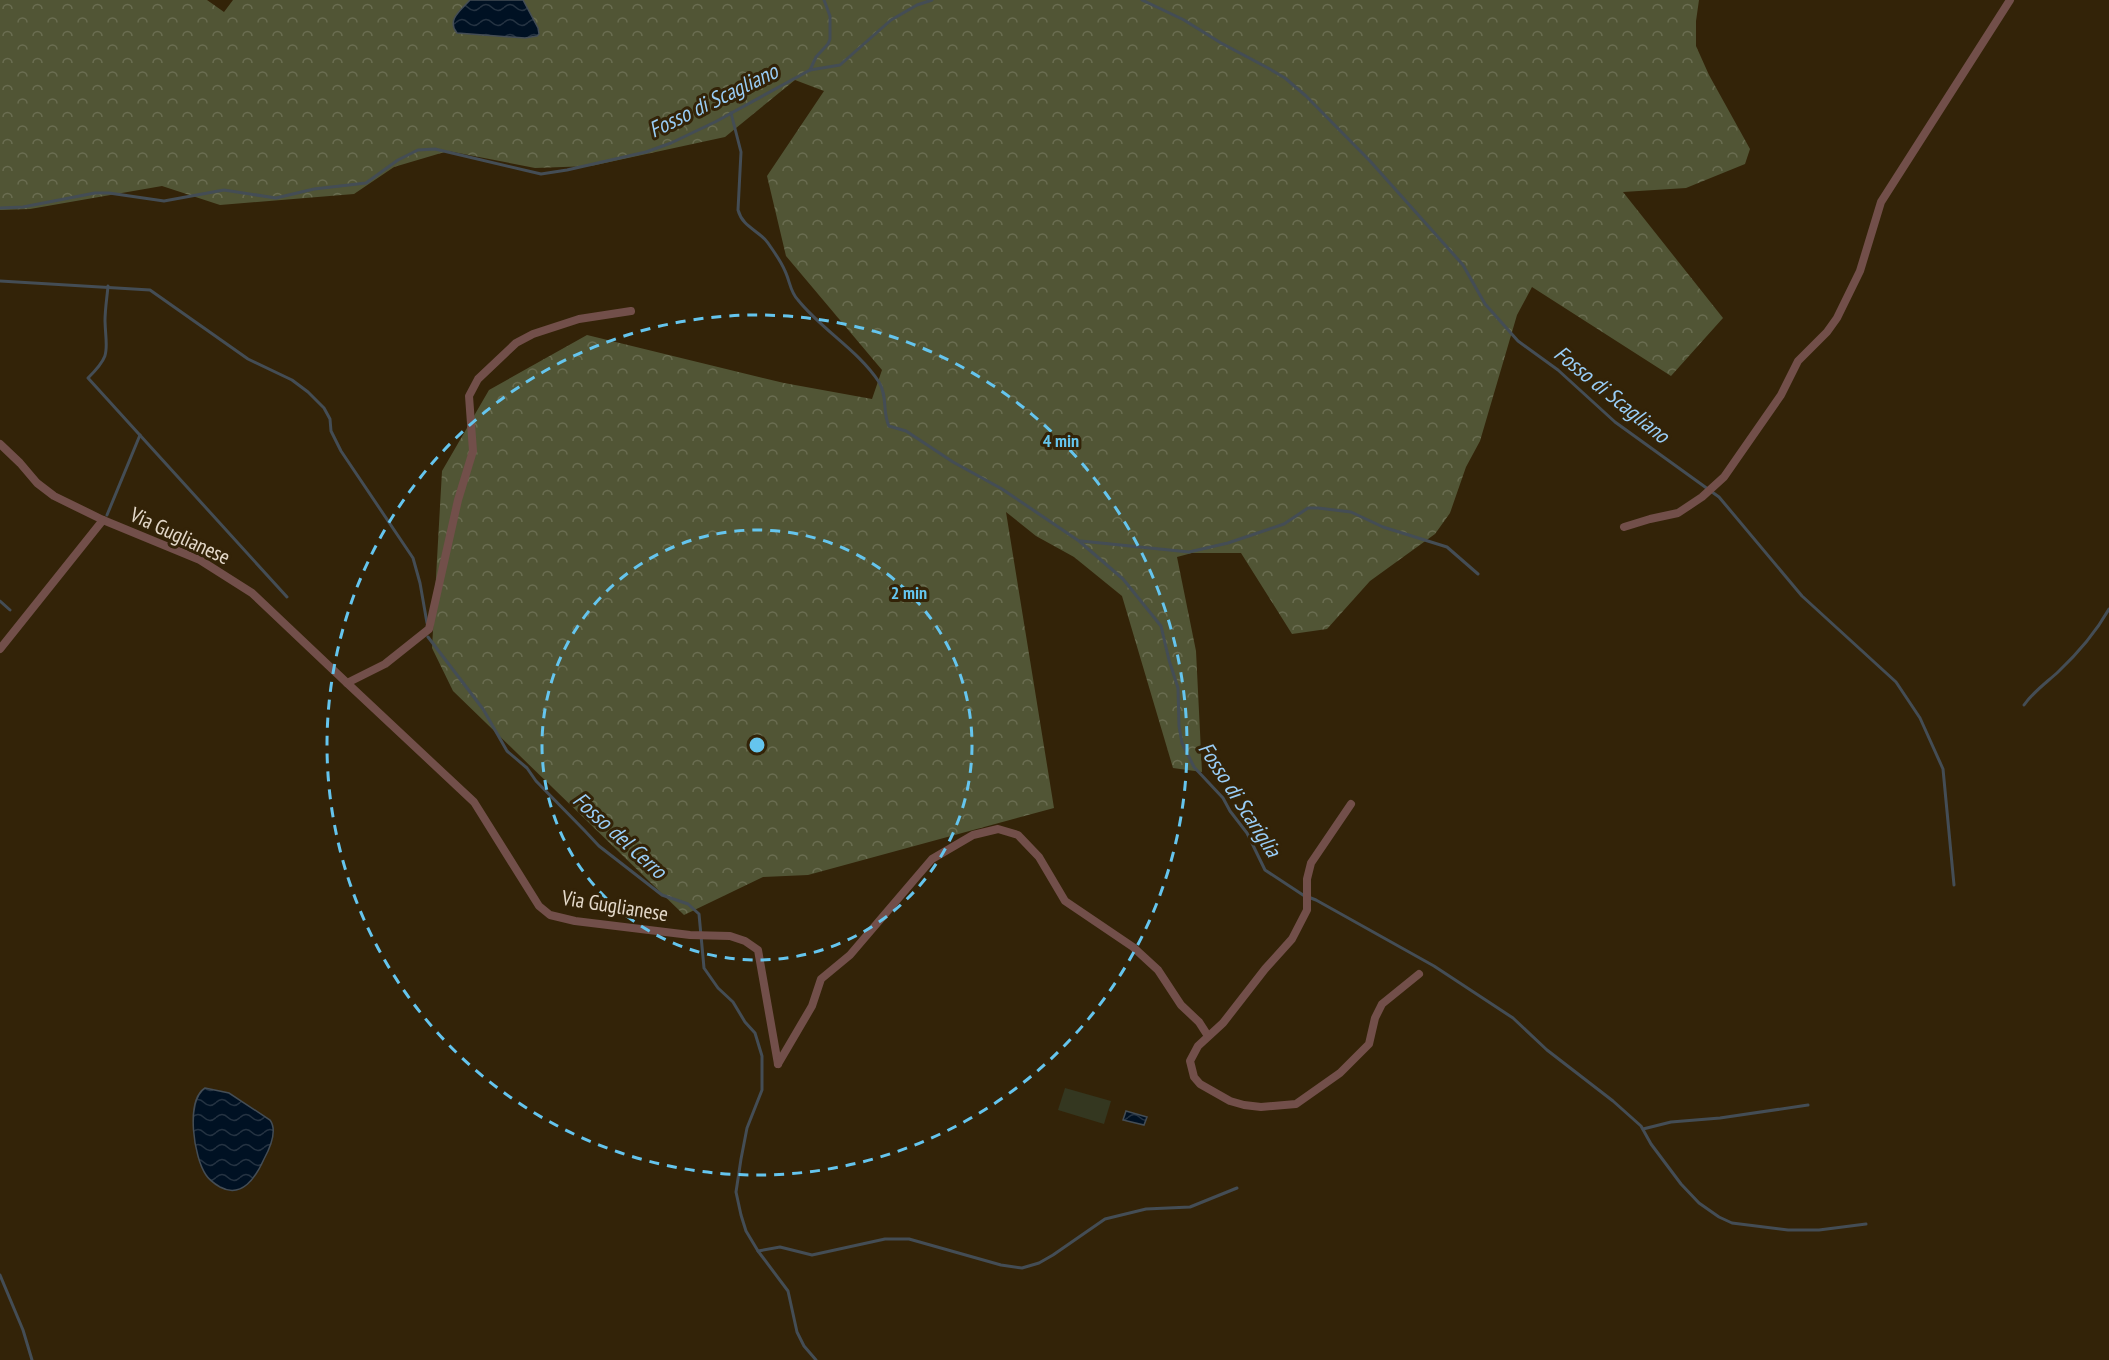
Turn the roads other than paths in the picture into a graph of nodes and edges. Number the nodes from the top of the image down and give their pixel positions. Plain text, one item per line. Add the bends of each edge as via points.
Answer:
1 (2010, 0) edge
2 (630, 311) dead end
3 (0, 444) edge
4 (103, 520) junction
5 (1624, 527) dead end
6 (0, 649) edge
7 (347, 683) junction
8 (1351, 804) dead end
9 (1419, 974) dead end
10 (1208, 1036) junction

1 - 5 street via 1881,202 1860,271 1838,318 1798,361 1781,395 1724,477 1678,513
2 - 7 street via 579,319 533,334 477,379 469,396 472,450 429,629 385,664
3 - 4 street, Via Guglianese via 44,489
4 - 6 street
4 - 7 street, Via Guglianese via 200,560 252,593
7 - 10 street, Via Guglianese via 474,802 539,906 550,915 690,935 730,936 758,950 778,1064 812,1006 821,979 850,955 932,859 974,835 998,829 1018,835 1039,857 1065,901 1133,947 1158,970
8 - 10 street via 1311,862 1306,910 1292,939
9 - 10 street via 1382,1004 1371,1040 1362,1051 1340,1073 1296,1104 1274,1108 1244,1105 1200,1084 1190,1060

